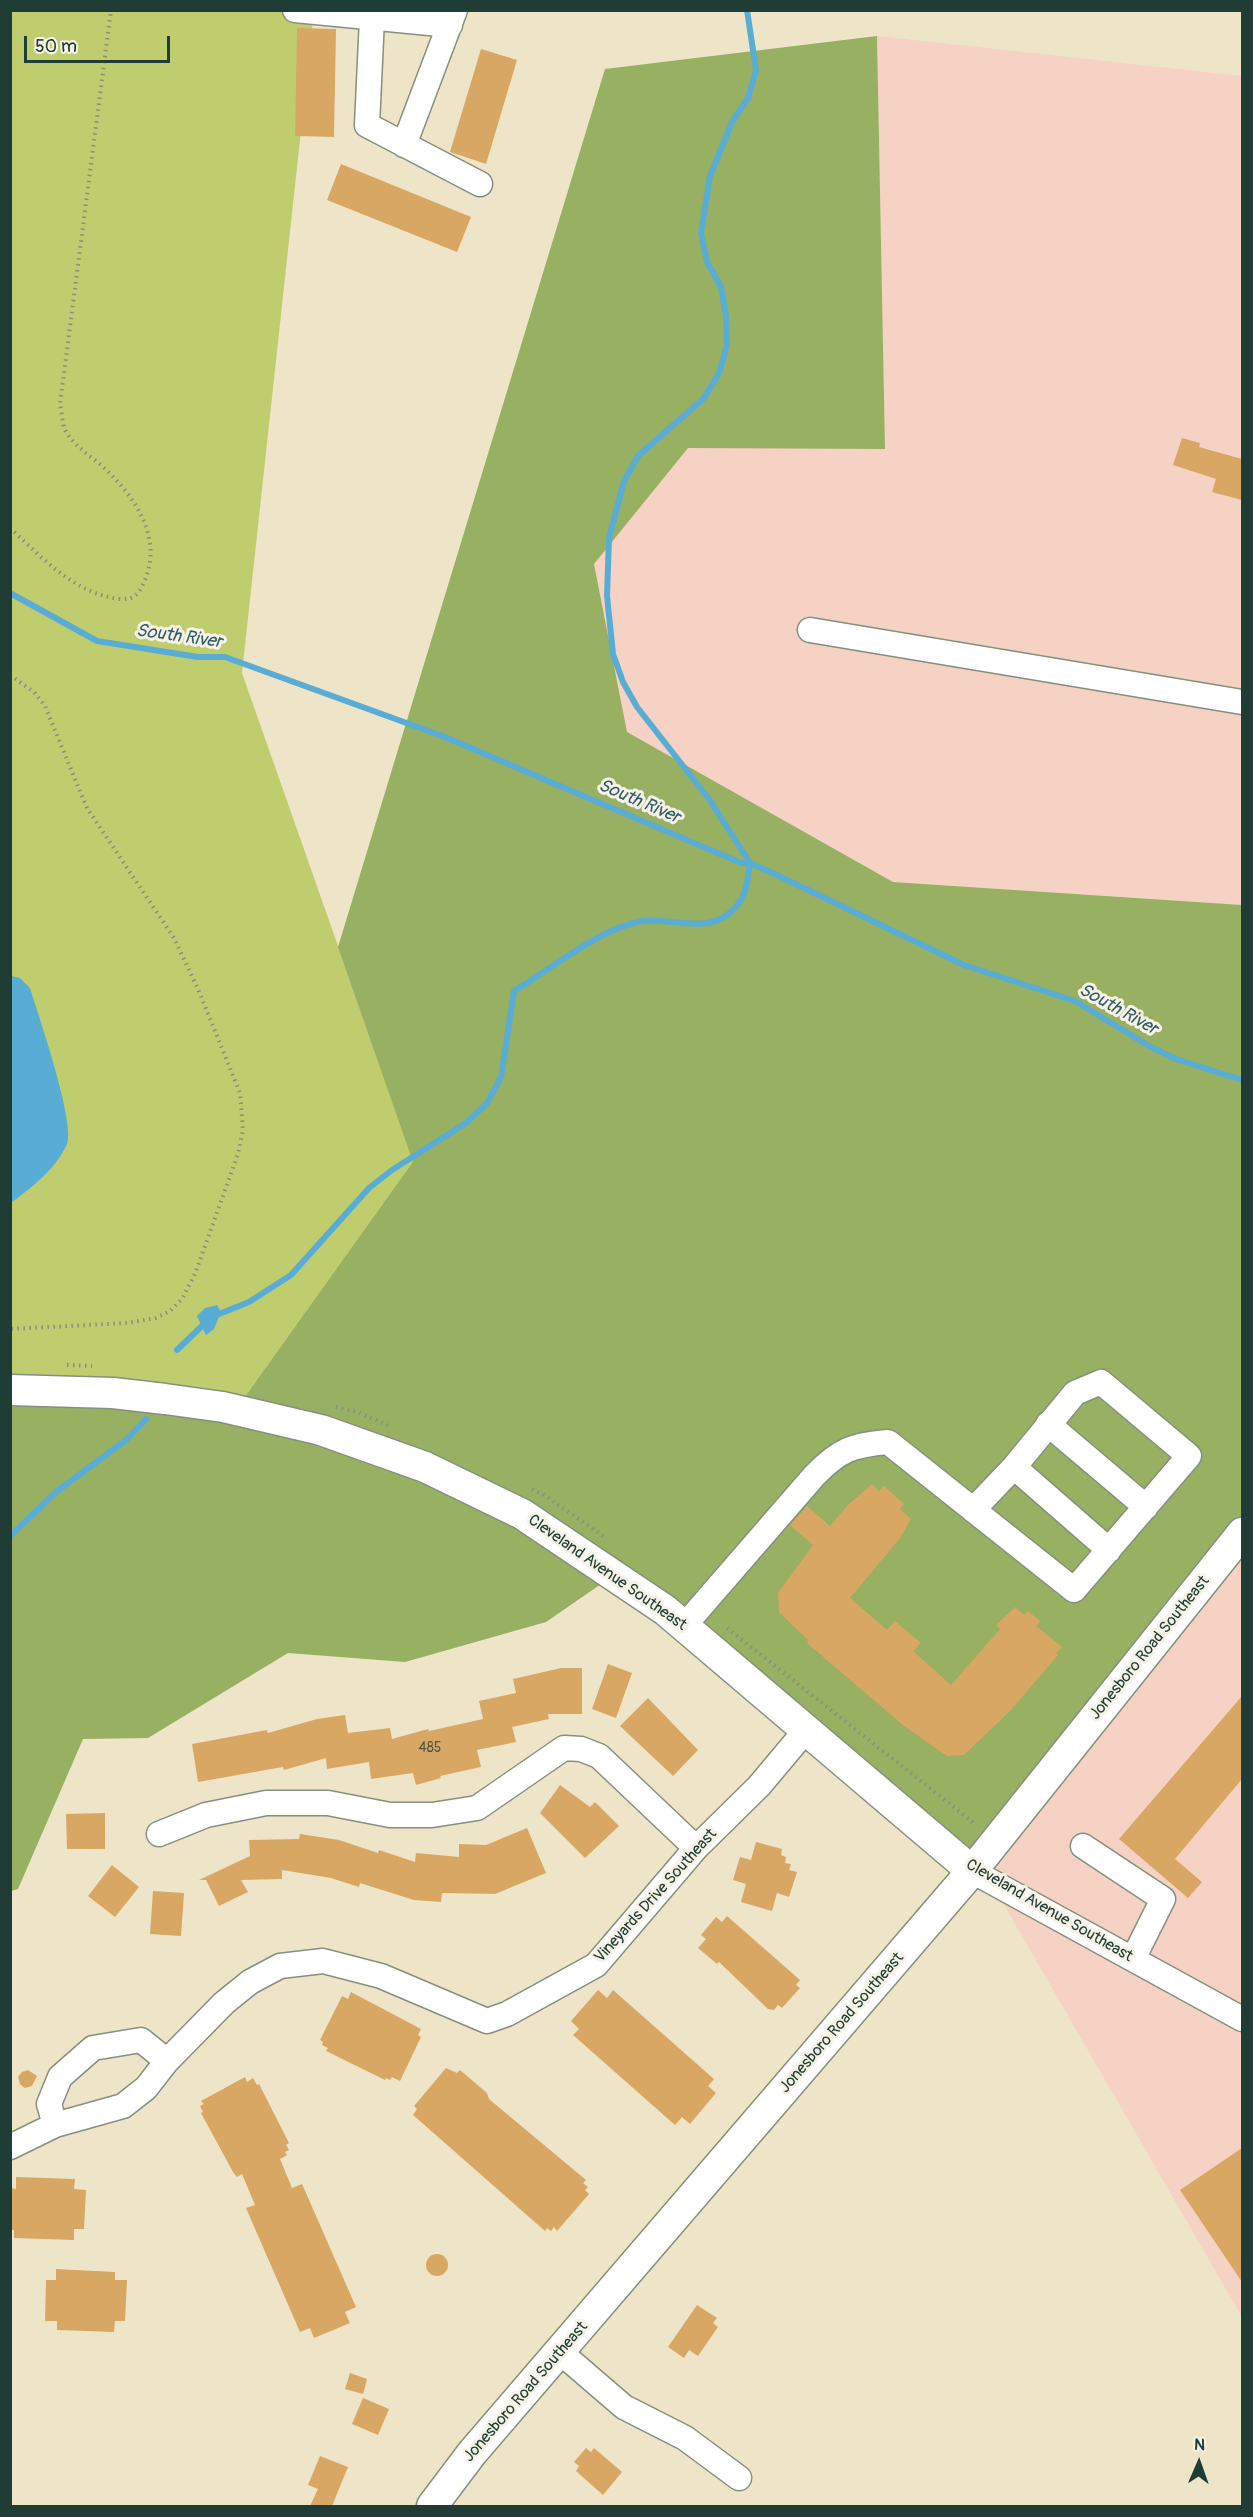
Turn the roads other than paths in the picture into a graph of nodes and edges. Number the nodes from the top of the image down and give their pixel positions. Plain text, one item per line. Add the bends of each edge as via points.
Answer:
1 (295, 10) edge
2 (372, 18) junction
3 (453, 18) edge
4 (404, 145) junction
5 (480, 184) dead end
6 (810, 630) dead end
7 (1242, 702) edge
8 (10, 1390) edge
9 (1048, 1424) junction
10 (1014, 1467) junction
11 (1146, 1507) junction
12 (973, 1510) junction
13 (1242, 1533) edge
14 (1109, 1550) junction
15 (684, 1626) junction
16 (806, 1730) junction
17 (159, 1834) dead end
18 (1083, 1846) dead end
19 (696, 1848) junction
20 (972, 1871) junction
21 (1133, 1959) junction
22 (1242, 2019) edge
23 (167, 2061) junction
24 (55, 2125) junction
25 (10, 2146) edge
26 (560, 2352) junction
27 (739, 2478) dead end
28 (432, 2506) edge

1 - 2 street
2 - 3 street
2 - 4 street via 367,125
3 - 4 street
4 - 5 street
6 - 7 street
8 - 15 main road, Cleveland Avenue Southeast via 113,1393 223,1407 321,1430 425,1467 522,1514
9 - 10 street
9 - 11 street
9 - 11 street via 1075,1393 1101,1382 1171,1438 1189,1456
10 - 12 street
10 - 14 street
11 - 14 street
12 - 14 street via 1074,1590
12 - 15 street via 888,1442 856,1444 826,1463
13 - 20 main road, Jonesboro Road Southeast
15 - 16 main road, Cleveland Avenue Southeast
16 - 19 street, Vineyards Drive Southeast via 759,1786
16 - 20 main road, Cleveland Avenue Southeast
17 - 19 street via 206,1815 266,1803 328,1803 390,1815 432,1815 477,1808 564,1748 599,1756
18 - 21 street via 1163,1899
19 - 23 street, Vineyards Drive Southeast via 596,1965 507,2014 487,2021 381,1976 323,1960 280,1966 250,1982 224,2002
20 - 21 street, Cleveland Avenue Southeast
20 - 26 main road, Jonesboro Road Southeast
21 - 22 street, Cleveland Avenue Southeast
23 - 24 street, Vineyards Drive Southeast via 146,2088 123,2106
23 - 24 street via 141,2040 93,2048 60,2077 50,2104
24 - 25 street, Vineyards Drive Southeast
26 - 27 street via 624,2407 685,2438
26 - 28 main road, Jonesboro Road Southeast via 472,2453

